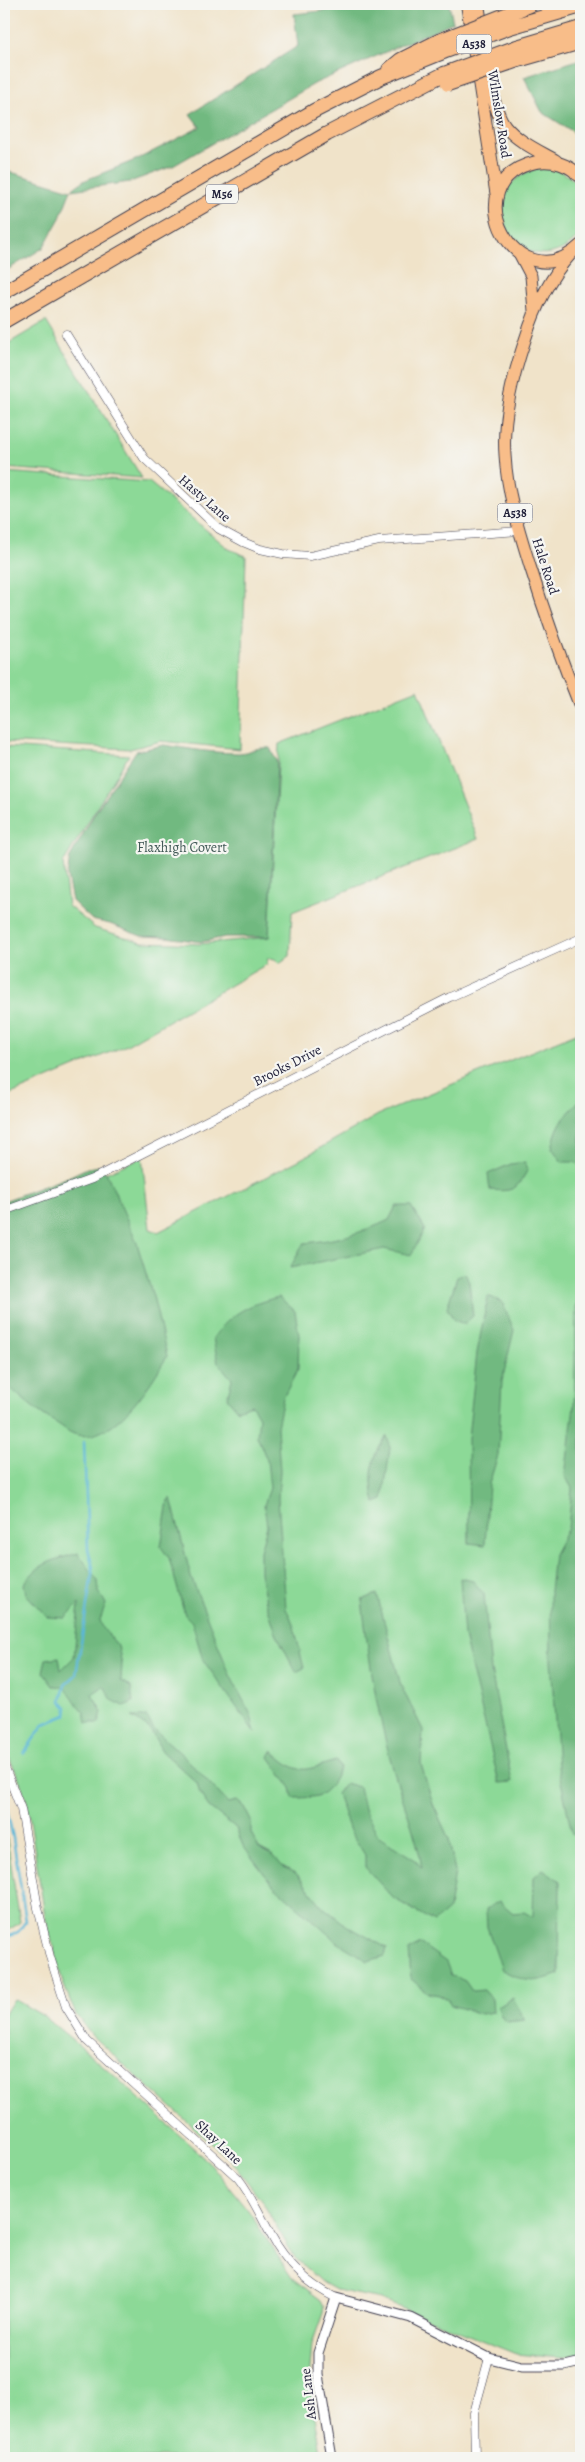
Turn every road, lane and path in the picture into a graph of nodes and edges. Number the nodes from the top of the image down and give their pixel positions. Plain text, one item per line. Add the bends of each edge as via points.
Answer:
1 (467, 4) edge
2 (478, 4) edge
3 (532, 4) edge
4 (581, 6) edge
5 (509, 20) junction
6 (581, 28) edge
7 (581, 42) edge
8 (517, 54) junction
9 (559, 163) junction
10 (580, 174) edge
11 (497, 200) junction
12 (578, 248) edge
13 (519, 253) junction
14 (4, 292) edge
15 (534, 311) junction
16 (4, 321) edge
17 (66, 334) dead end
18 (519, 531) junction
19 (581, 709) edge
20 (581, 938) edge
21 (4, 1211) edge
22 (4, 1765) edge
23 (336, 2298) junction
24 (489, 2358) junction
25 (581, 2362) edge
26 (332, 2458) edge
27 (475, 2458) edge

1 - 11 highway, Wilmslow Road / A538
2 - 9 highway, Wilmslow Road / A538 via 497,110 504,126
3 - 5 highway, M56
4 - 5 highway, M56
5 - 14 highway, M56, bridge via 441,46 314,111
6 - 8 highway, M56
7 - 8 highway, M56
8 - 16 highway, M56, bridge via 408,93 327,134
9 - 10 highway, A538
9 - 11 highway, A538 via 527,164 503,185
11 - 13 highway, A538 via 495,207 501,233
12 - 13 highway, A538 via 564,257 547,260
12 - 15 main road, Hale Road / A538 via 559,267
13 - 15 main road, Hale Road / A538 via 531,276
15 - 18 main road, Hale Road / A538 via 517,366 505,433 510,496
17 - 18 street, Hasty Lane via 144,458 219,529 242,542 283,554 310,556 379,541
18 - 19 main road, Hale Road / A538
20 - 21 street, Brooks Drive via 450,997 92,1179
22 - 23 street, Shay Lane via 22,1808 38,1908 50,1957 66,2007 87,2041 238,2178 290,2264 316,2288
23 - 24 street, Shay Lane via 411,2318
23 - 26 street, Ash Lane via 318,2354 318,2375
24 - 25 street, Shay Lane via 522,2366 564,2366
24 - 27 street via 474,2413

